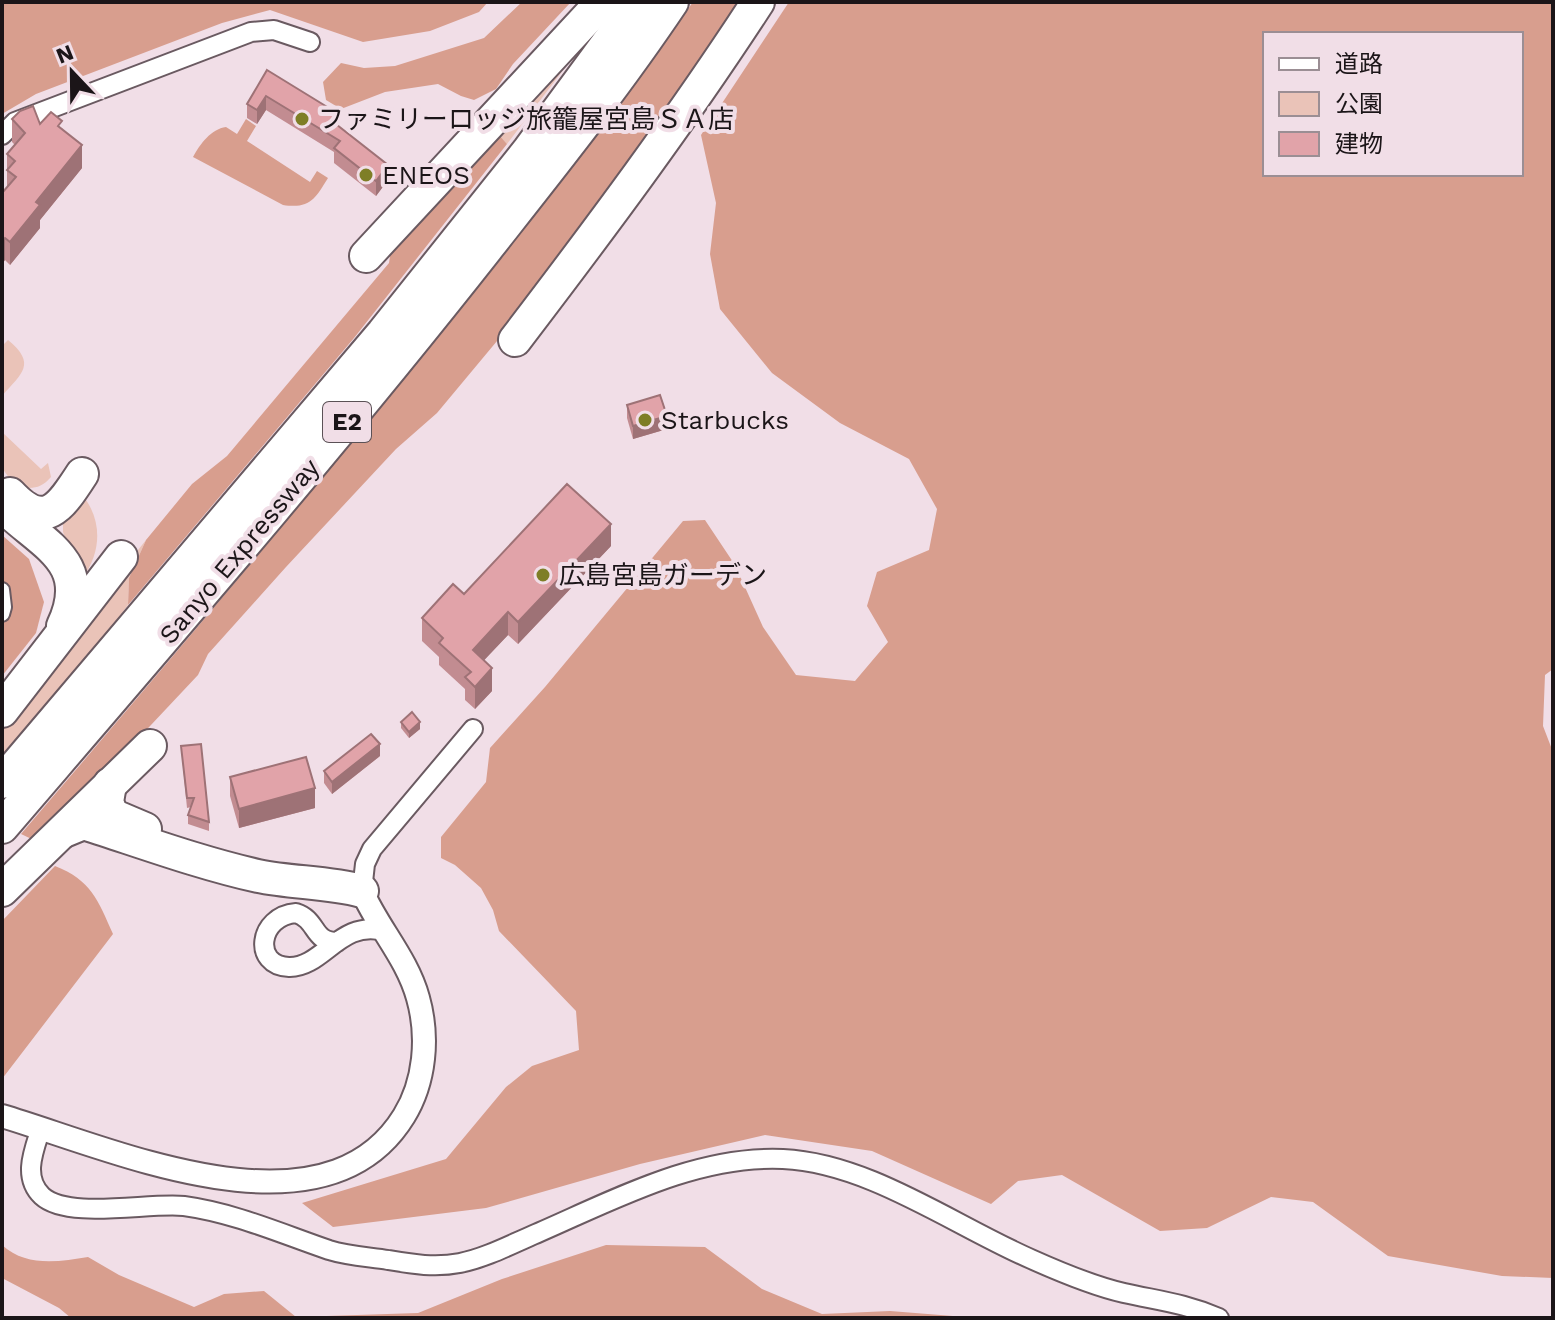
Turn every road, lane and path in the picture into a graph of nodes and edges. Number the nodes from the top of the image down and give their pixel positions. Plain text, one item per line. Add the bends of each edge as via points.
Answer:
1 (602, 2) edge
2 (638, 2) edge
3 (672, 2) edge
4 (758, 2) edge
5 (310, 42) dead end
6 (2, 135) edge
7 (366, 256) dead end
8 (515, 340) dead end
9 (82, 474) dead end
10 (2, 486) edge
11 (2, 505) edge
12 (121, 557) dead end
13 (2, 590) edge
14 (2, 614) edge
15 (51, 650) junction
16 (2, 711) edge
17 (473, 729) dead end
18 (150, 746) dead end
19 (2, 782) edge
20 (110, 784) junction
21 (2, 827) edge
22 (64, 831) junction
23 (2, 890) edge
24 (362, 891) junction
25 (384, 931) junction
26 (337, 942) dead end
27 (2, 1116) edge
28 (41, 1128) junction
29 (1219, 1318) edge

1 - 7 highway
2 - 19 highway, Sanyo Expressway / E2 via 383,333
3 - 21 highway, Sanyo Expressway / E2 via 407,349
4 - 8 highway via 683,116
5 - 6 street via 274,30 251,32 15,122
9 - 10 highway via 62,504 42,513 22,506
11 - 15 highway via 67,565 73,595
12 - 15 highway
13 - 14 street
15 - 16 highway
17 - 24 street via 372,849
18 - 20 highway
20 - 22 highway
20 - 24 highway via 107,802 118,819 251,865 336,880
22 - 23 highway
22 - 24 highway via 87,824 238,871
24 - 25 street
25 - 26 street via 363,928
25 - 28 street via 419,1001 424,1048 419,1079 395,1130 350,1164 318,1176 279,1181 235,1178 161,1167
27 - 28 street
28 - 29 street via 31,1178 44,1198 58,1205 183,1206 332,1251 431,1266 487,1254 639,1189 712,1165 749,1159 820,1163 857,1174 1032,1260 1121,1292 1186,1304

